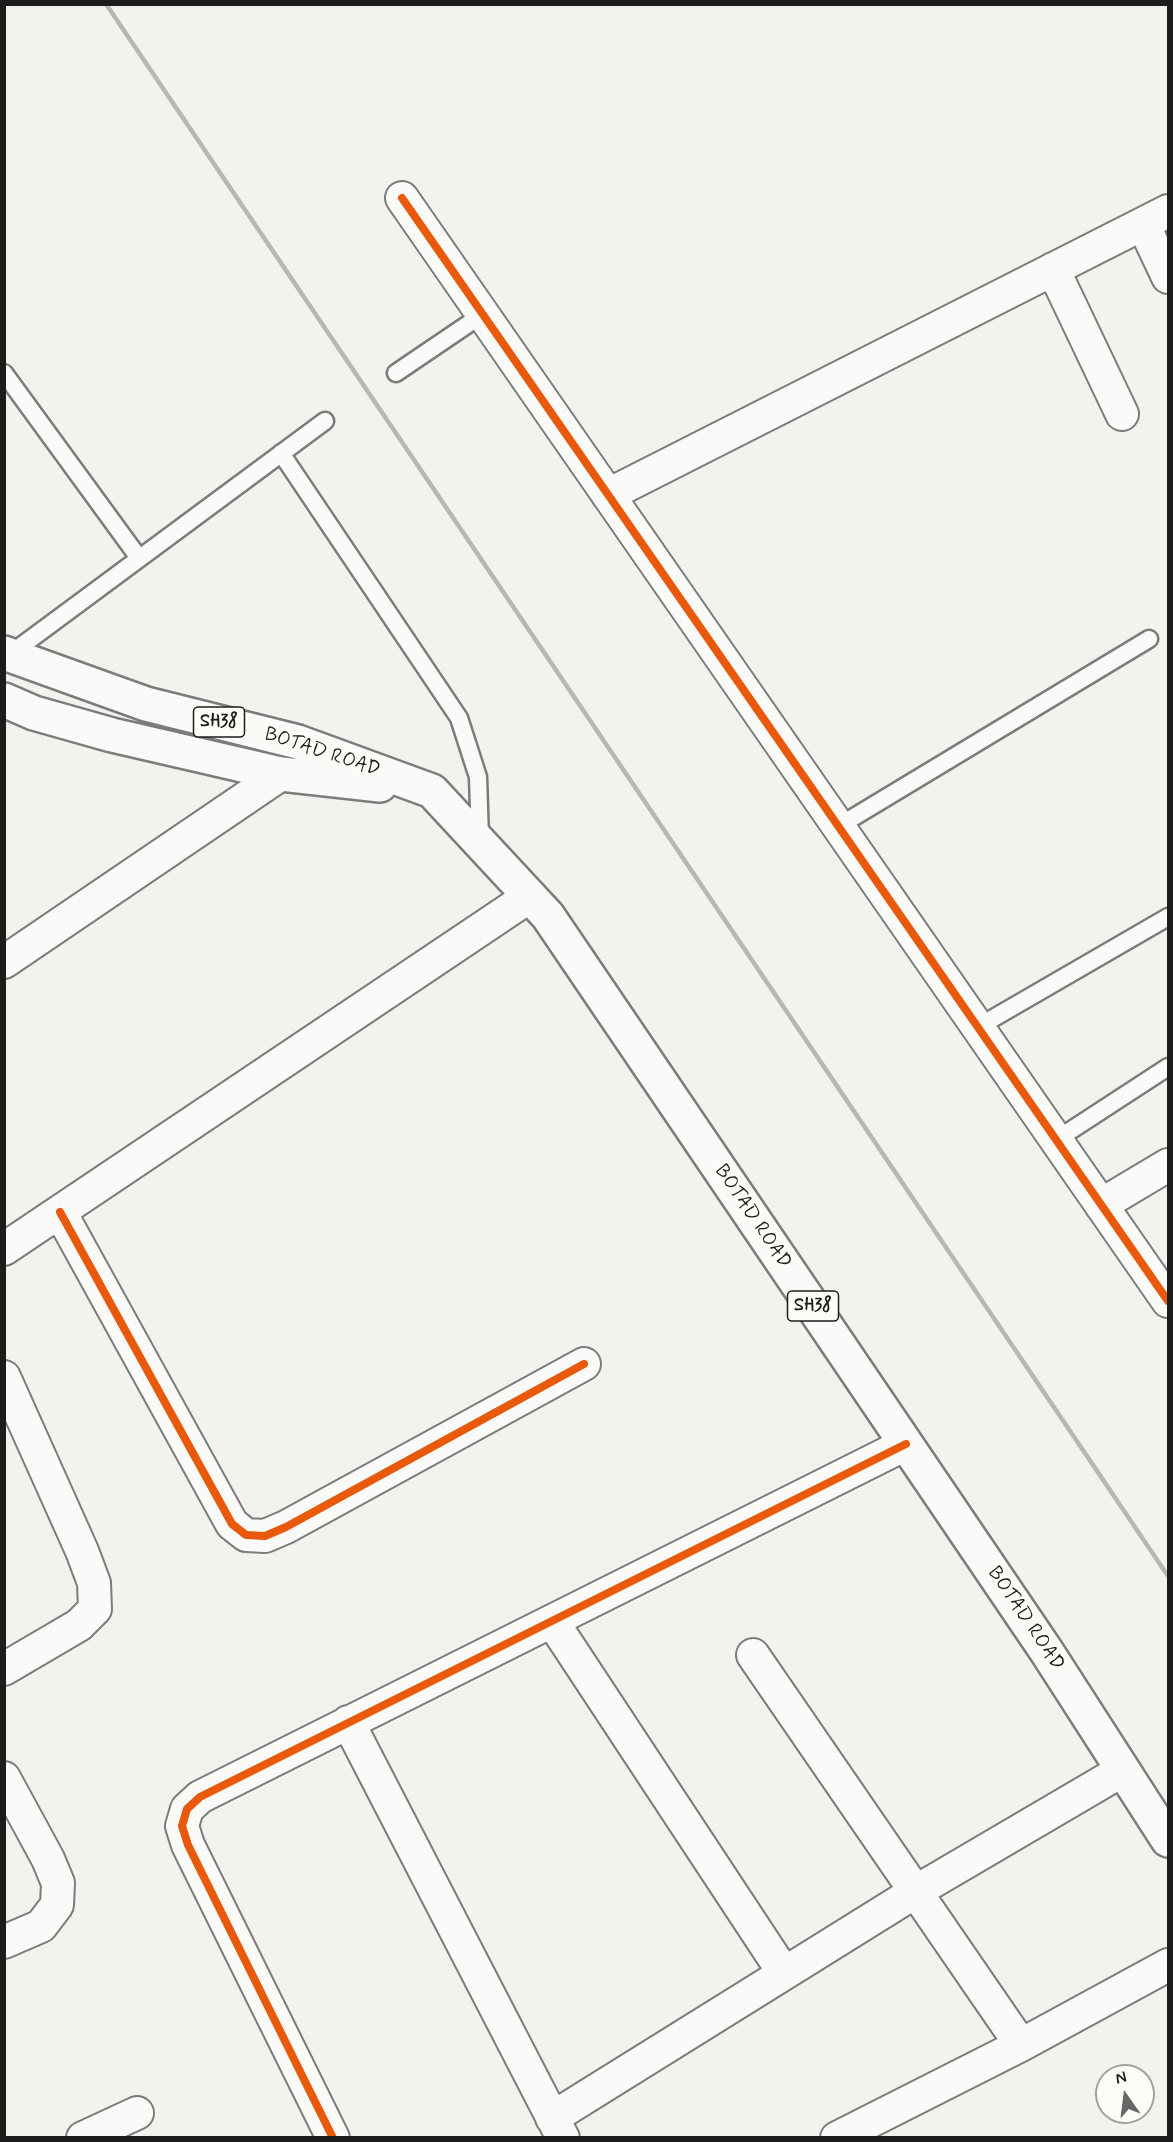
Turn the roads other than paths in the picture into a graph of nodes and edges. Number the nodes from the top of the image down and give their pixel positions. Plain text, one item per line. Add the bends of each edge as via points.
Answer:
1 (402, 198) dead end
2 (1156, 217) edge
3 (1053, 269) junction
4 (1168, 277) edge
5 (483, 314) junction
6 (4, 373) edge
7 (396, 373) dead end
8 (1122, 414) dead end
9 (325, 421) dead end
10 (281, 453) junction
11 (608, 495) junction
12 (139, 558) junction
13 (1149, 639) dead end
14 (7, 654) edge
15 (4, 700) edge
16 (280, 774) junction
17 (432, 791) junction
18 (839, 826) junction
19 (480, 842) junction
20 (530, 896) junction
21 (1168, 917) edge
22 (4, 962) edge
23 (978, 1027) junction
24 (1168, 1067) edge
25 (1056, 1140) junction
26 (1168, 1165) edge
27 (1101, 1204) junction
28 (60, 1212) junction
29 (4, 1249) edge
30 (1168, 1301) edge
31 (584, 1364) dead end
32 (4, 1377) edge
33 (906, 1444) junction
34 (552, 1621) junction
35 (753, 1655) dead end
36 (4, 1669) edge
37 (348, 1722) junction
38 (1123, 1770) junction
39 (4, 1778) edge
40 (1168, 1840) edge
41 (915, 1892) junction
42 (4, 1942) edge
43 (1168, 1965) edge
44 (784, 1973) junction
45 (1021, 2045) junction
46 (137, 2113) dead end
47 (553, 2130) edge
48 (83, 2138) edge
49 (333, 2138) edge
50 (837, 2138) edge

1 - 5 street
2 - 3 street
2 - 4 street
3 - 8 street
3 - 11 street
5 - 7 lane
5 - 11 street
6 - 12 lane
9 - 10 lane
10 - 12 lane
10 - 19 lane via 459,717 478,777
11 - 18 street
12 - 14 lane
13 - 18 lane
14 - 17 main road, BOTAD ROAD / SH38 via 146,704 298,742
15 - 16 main road, BOTAD ROAD / SH38 via 34,713 112,735
16 - 17 main road, BOTAD ROAD / SH38
16 - 22 street
17 - 19 main road, BOTAD ROAD / SH38
18 - 23 street
19 - 20 main road, BOTAD ROAD / SH38
20 - 28 street
20 - 33 main road, BOTAD ROAD / SH38 via 555,926
21 - 23 lane
23 - 25 street
24 - 25 lane
25 - 27 street
26 - 27 street
27 - 30 street
28 - 29 street
28 - 31 street via 232,1524 246,1535 265,1536 286,1527
32 - 36 street via 82,1551 94,1583 95,1609 80,1625
33 - 34 street
33 - 38 main road, BOTAD ROAD / SH38
34 - 37 street
34 - 44 street
35 - 41 street
37 - 47 street
37 - 49 street via 200,1797 187,1809 182,1826
38 - 40 main road, BOTAD ROAD / SH38
38 - 41 street
39 - 42 street via 58,1883 57,1905 41,1926
41 - 44 street
41 - 45 street
43 - 45 street
44 - 47 street
45 - 50 street
46 - 48 street

